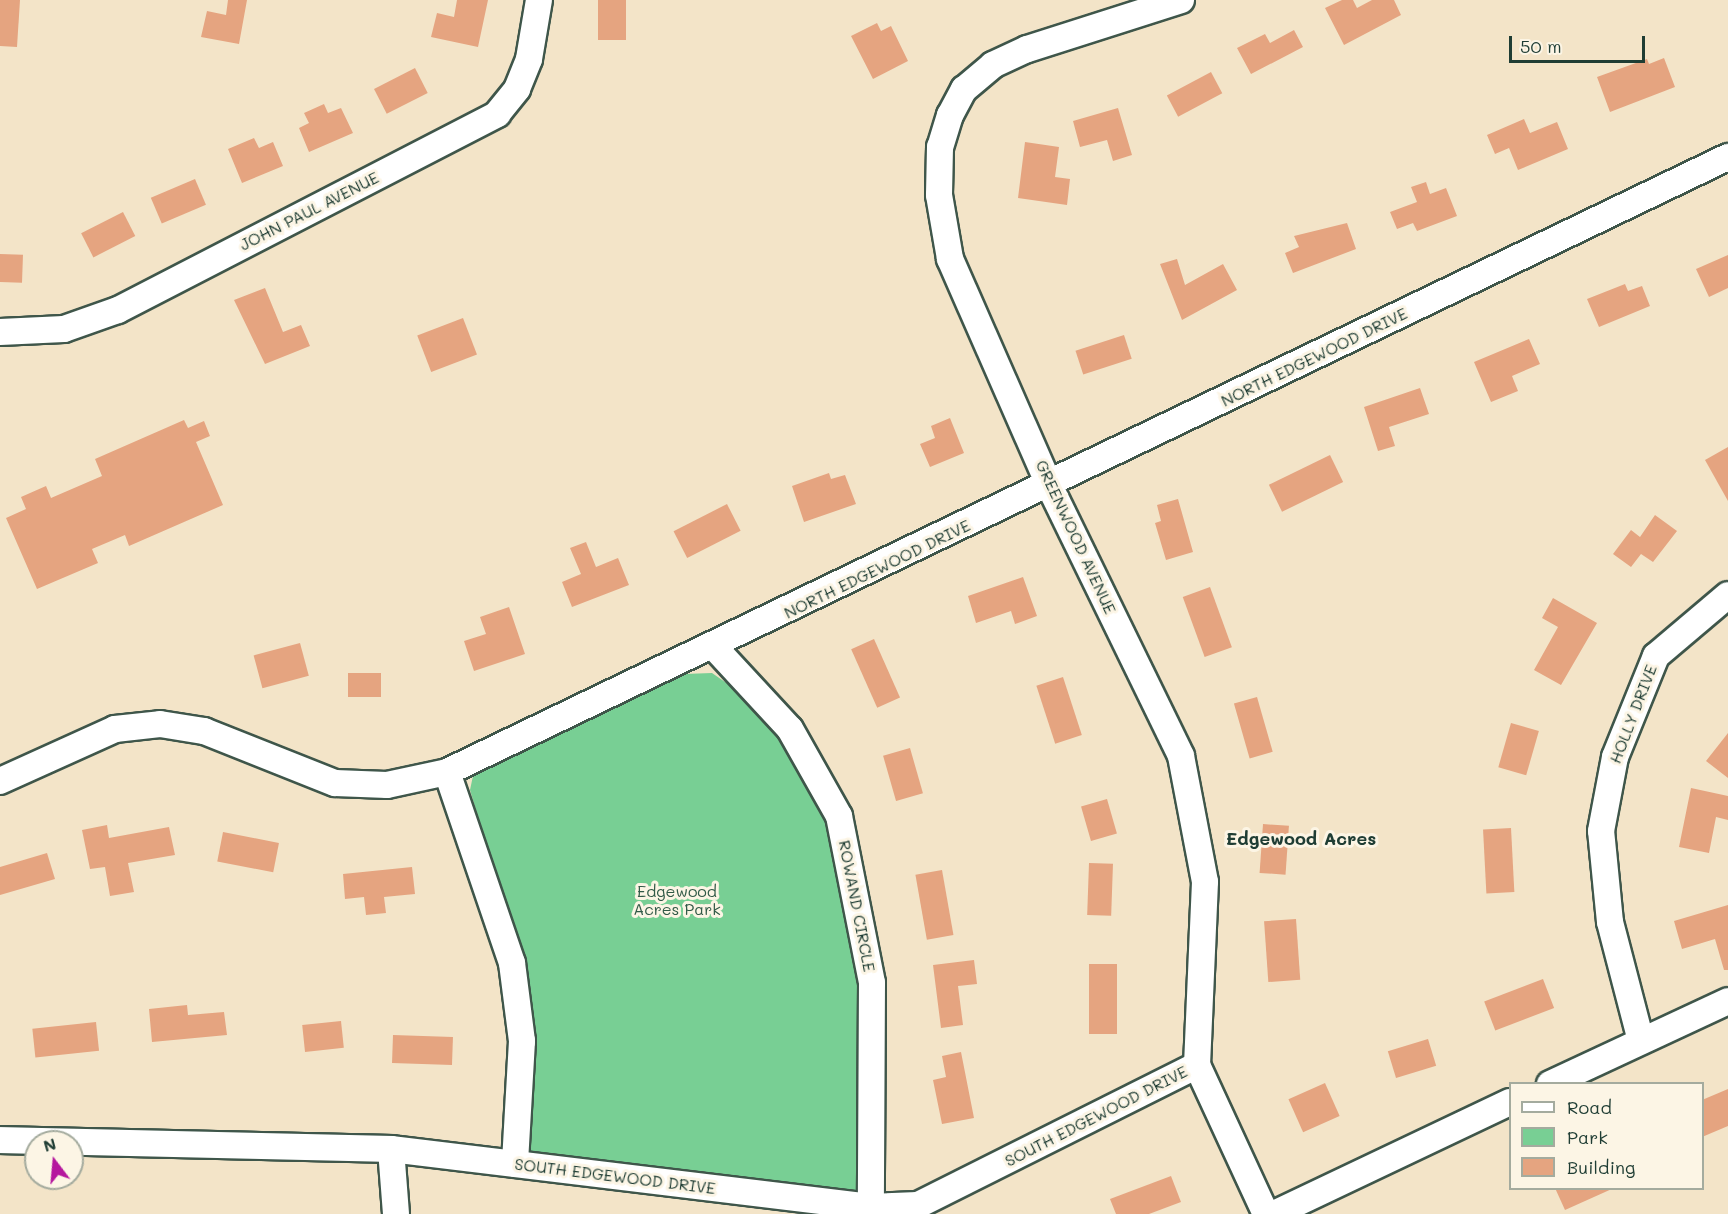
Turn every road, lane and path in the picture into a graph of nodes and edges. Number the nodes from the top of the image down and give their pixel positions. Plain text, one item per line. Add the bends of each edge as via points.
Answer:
1 (539, 0) edge
2 (1181, 0) edge
3 (1728, 157) edge
4 (0, 332) edge
5 (1049, 485) junction
6 (1728, 595) edge
7 (715, 648) junction
8 (447, 772) junction
9 (0, 781) edge
10 (1728, 1001) edge
11 (1641, 1041) junction
12 (1197, 1065) junction
13 (1552, 1082) edge
14 (1509, 1102) edge
15 (0, 1140) edge
16 (391, 1149) junction
17 (515, 1164) junction
18 (872, 1207) junction
19 (920, 1209) edge
20 (396, 1214) edge
21 (1266, 1214) edge
22 (1274, 1214) edge

1 - 4 street, JOHN PAUL AVENUE via 529,59 517,89 497,114 118,309 64,329
2 - 5 street, GREENWOOD AVENUE via 1027,49 993,65 964,89 940,147 939,195 950,259
3 - 5 street, NORTH EDGEWOOD DRIVE
5 - 7 street, NORTH EDGEWOOD DRIVE
5 - 12 street, GREENWOOD AVENUE via 1181,756 1205,882
6 - 11 street, HOLLY DRIVE via 1656,656 1614,757 1601,831 1610,922
7 - 8 street, NORTH EDGEWOOD DRIVE
7 - 18 street, ROWAND CIRCLE via 790,729 839,816 872,983
8 - 9 street, NORTH EDGEWOOD DRIVE via 387,785 335,783 204,731 160,724 116,729
8 - 17 street via 512,963 522,1041
10 - 11 street
11 - 13 street
12 - 19 street, SOUTH EDGEWOOD DRIVE
12 - 21 street, GREENWOOD AVENUE
14 - 22 street
15 - 16 street, SOUTH EDGEWOOD DRIVE
16 - 17 street, SOUTH EDGEWOOD DRIVE
16 - 20 street
17 - 18 street, SOUTH EDGEWOOD DRIVE
18 - 19 street, SOUTH EDGEWOOD DRIVE

